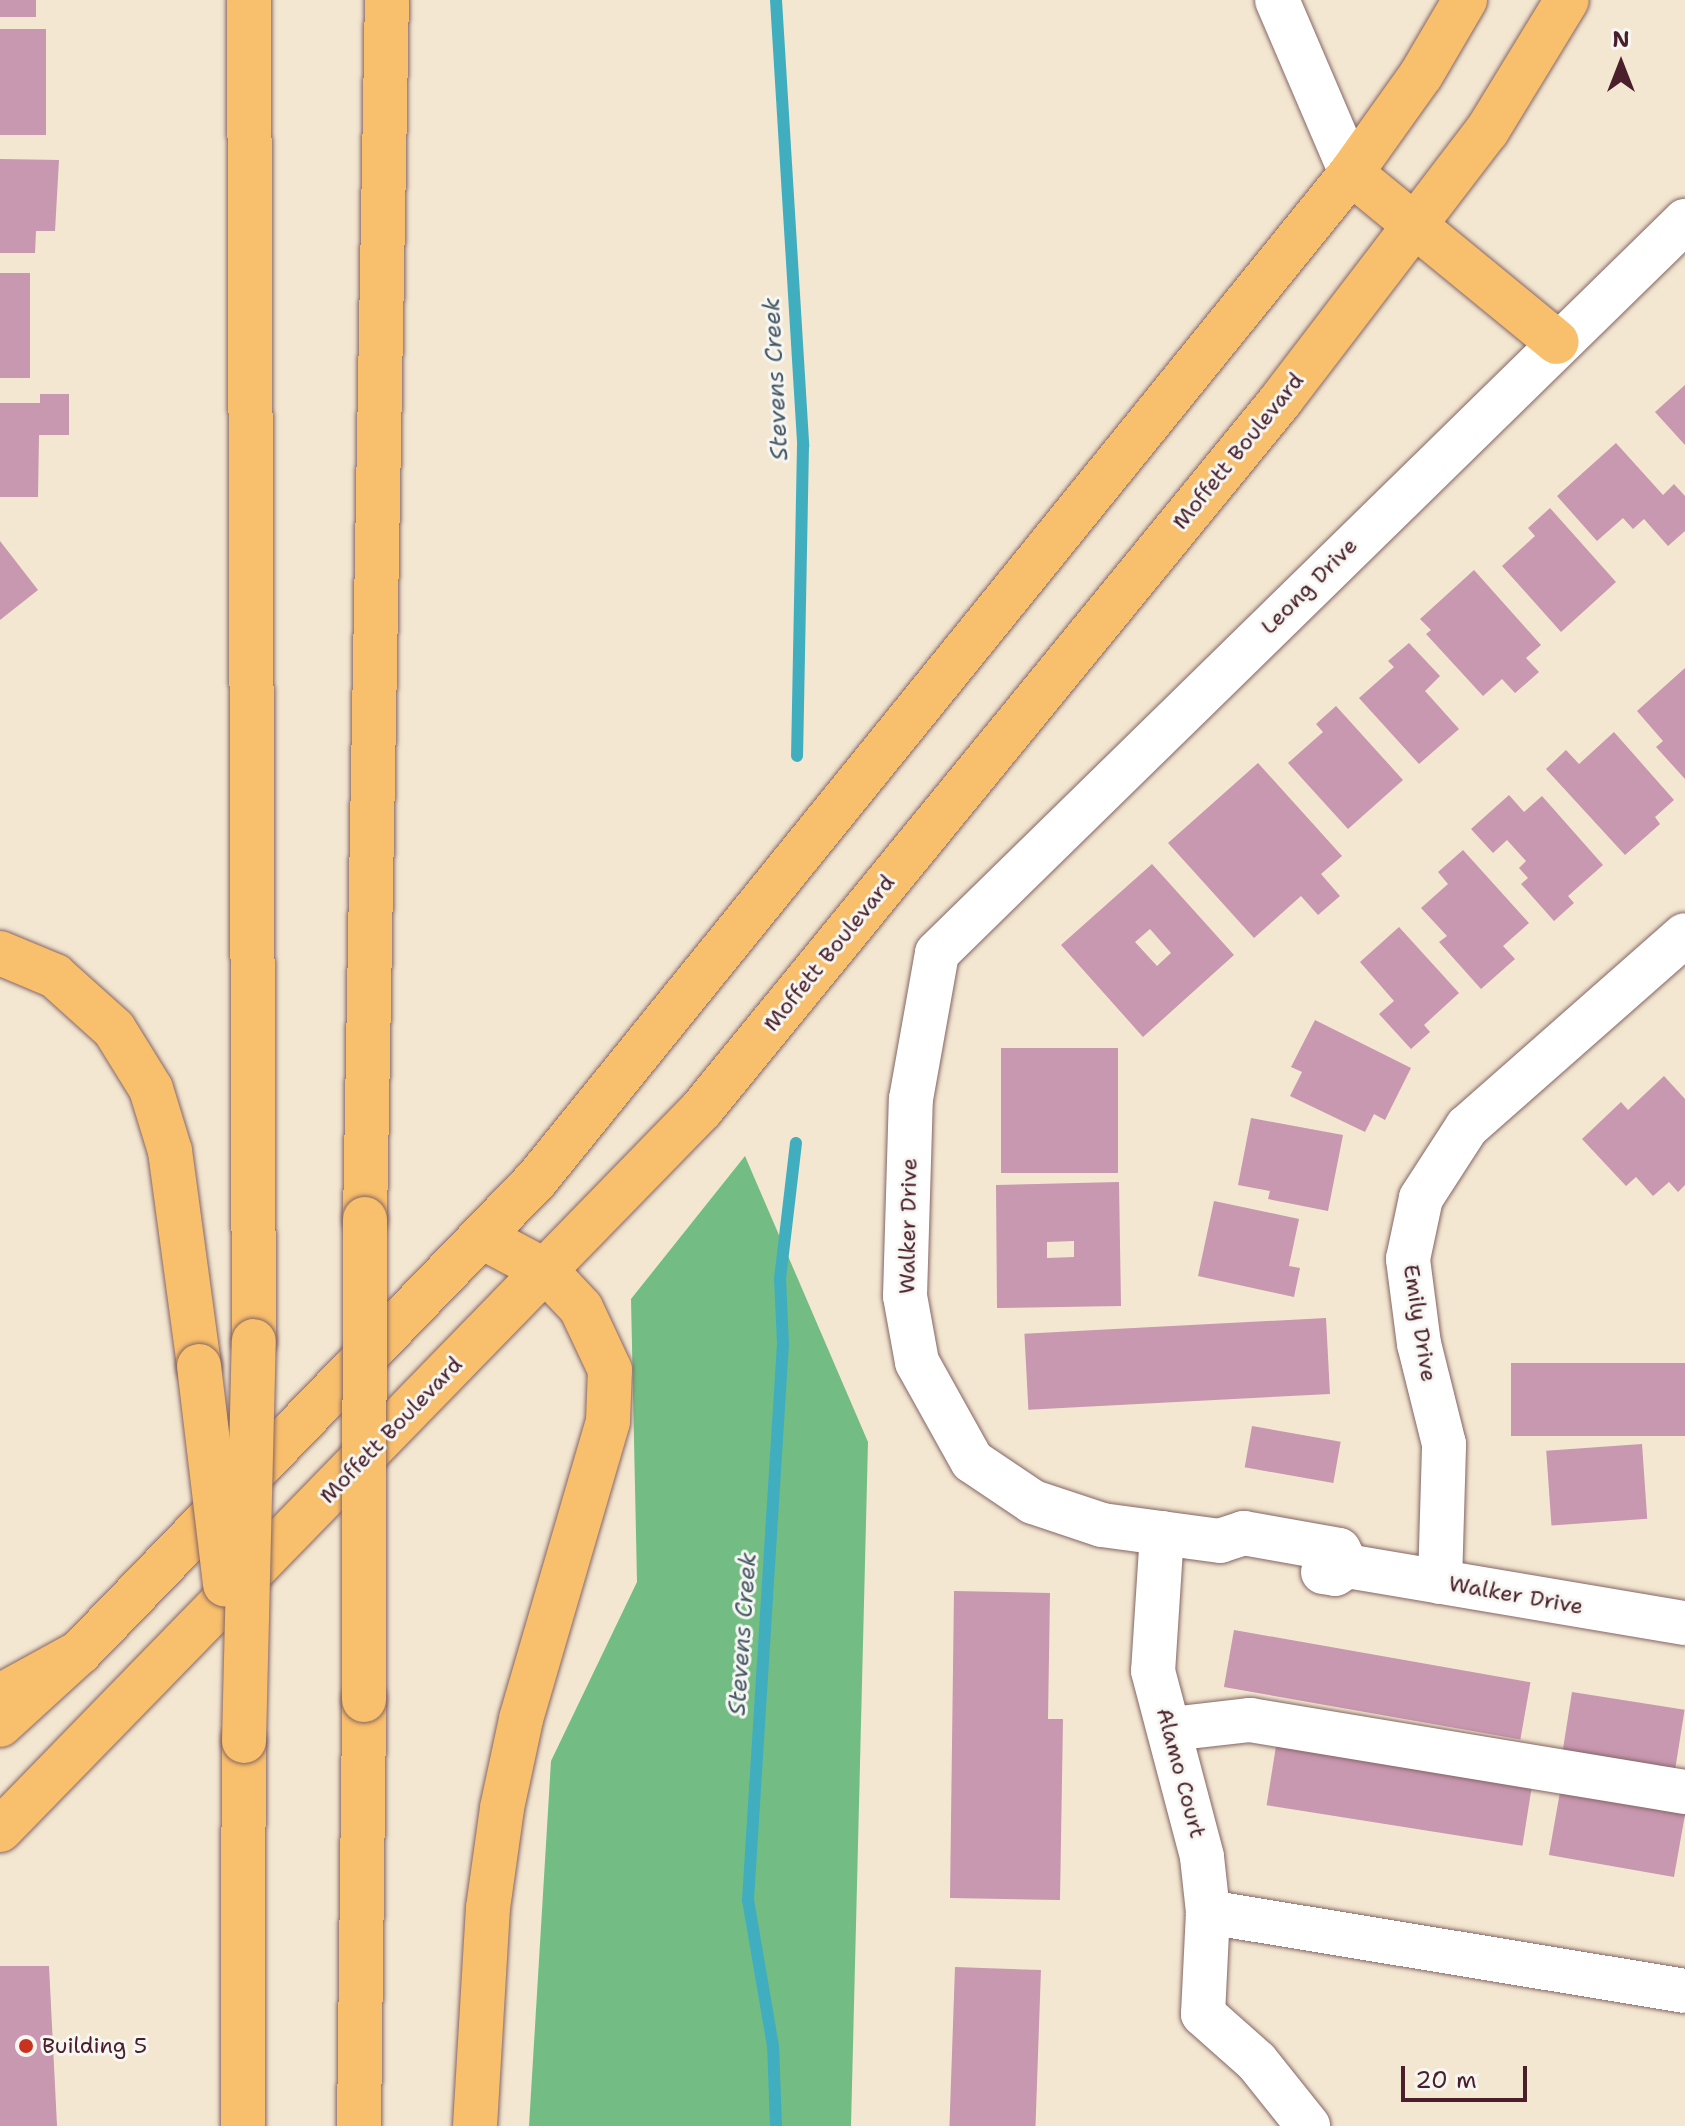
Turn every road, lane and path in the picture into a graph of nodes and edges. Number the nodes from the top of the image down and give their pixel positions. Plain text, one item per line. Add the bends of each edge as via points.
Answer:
1 (249, 0) edge
2 (266, 0) edge
3 (387, 0) edge
4 (1277, 0) edge
5 (1465, 0) edge
6 (1567, 0) edge
7 (249, 146) junction
8 (1351, 173) junction
9 (1685, 221) edge
10 (1413, 228) junction
11 (1557, 342) junction
12 (1685, 935) edge
13 (0, 953) edge
14 (937, 953) joint
15 (484, 1238) junction
16 (546, 1271) junction
17 (1162, 1533) junction
18 (1440, 1582) junction
19 (1685, 1623) edge
20 (80, 1652) junction
21 (0, 1696) edge
22 (0, 1725) edge
23 (1171, 1729) junction
24 (244, 1741) junction
25 (1685, 1792) edge
26 (0, 1830) edge
27 (1208, 1912) junction
28 (1685, 1991) edge
29 (243, 2126) edge
30 (359, 2126) edge
31 (475, 2126) edge
32 (1308, 2126) edge

1 - 7 main road
2 - 7 main road
3 - 30 main road, bridge via 365,1219
4 - 8 street
5 - 8 main road via 1421,75
6 - 10 main road, Moffett Boulevard via 1514,92
7 - 24 main road, bridge via 254,1341
8 - 10 main road
8 - 15 main road via 547,1167
9 - 11 street, Leong Drive
10 - 11 main road
10 - 16 main road, Moffett Boulevard via 1281,400 701,1110
11 - 14 street, Leong Drive
12 - 18 street, Emily Drive via 1467,1127 1421,1198 1408,1259 1419,1344 1444,1444
13 - 24 main road, bridge via 55,976 114,1029 151,1089 170,1151
14 - 17 street, Walker Drive via 911,1099 905,1296 917,1362 972,1461 1033,1502 1102,1525
15 - 16 main road
15 - 20 main road
16 - 26 main road, Moffett Boulevard
16 - 31 main road via 581,1308 610,1370 608,1421 521,1719 502,1808 488,1908
17 - 18 street, Walker Drive via 1220,1541 1244,1533 1339,1550 1347,1566
17 - 23 street, Alamo Court via 1153,1671
18 - 19 street, Walker Drive
20 - 21 main road
20 - 22 main road
23 - 25 street via 1250,1720
23 - 27 street, Alamo Court via 1202,1857
24 - 29 main road
27 - 28 street
27 - 32 street, Alamo Court via 1203,2014 1257,2062

